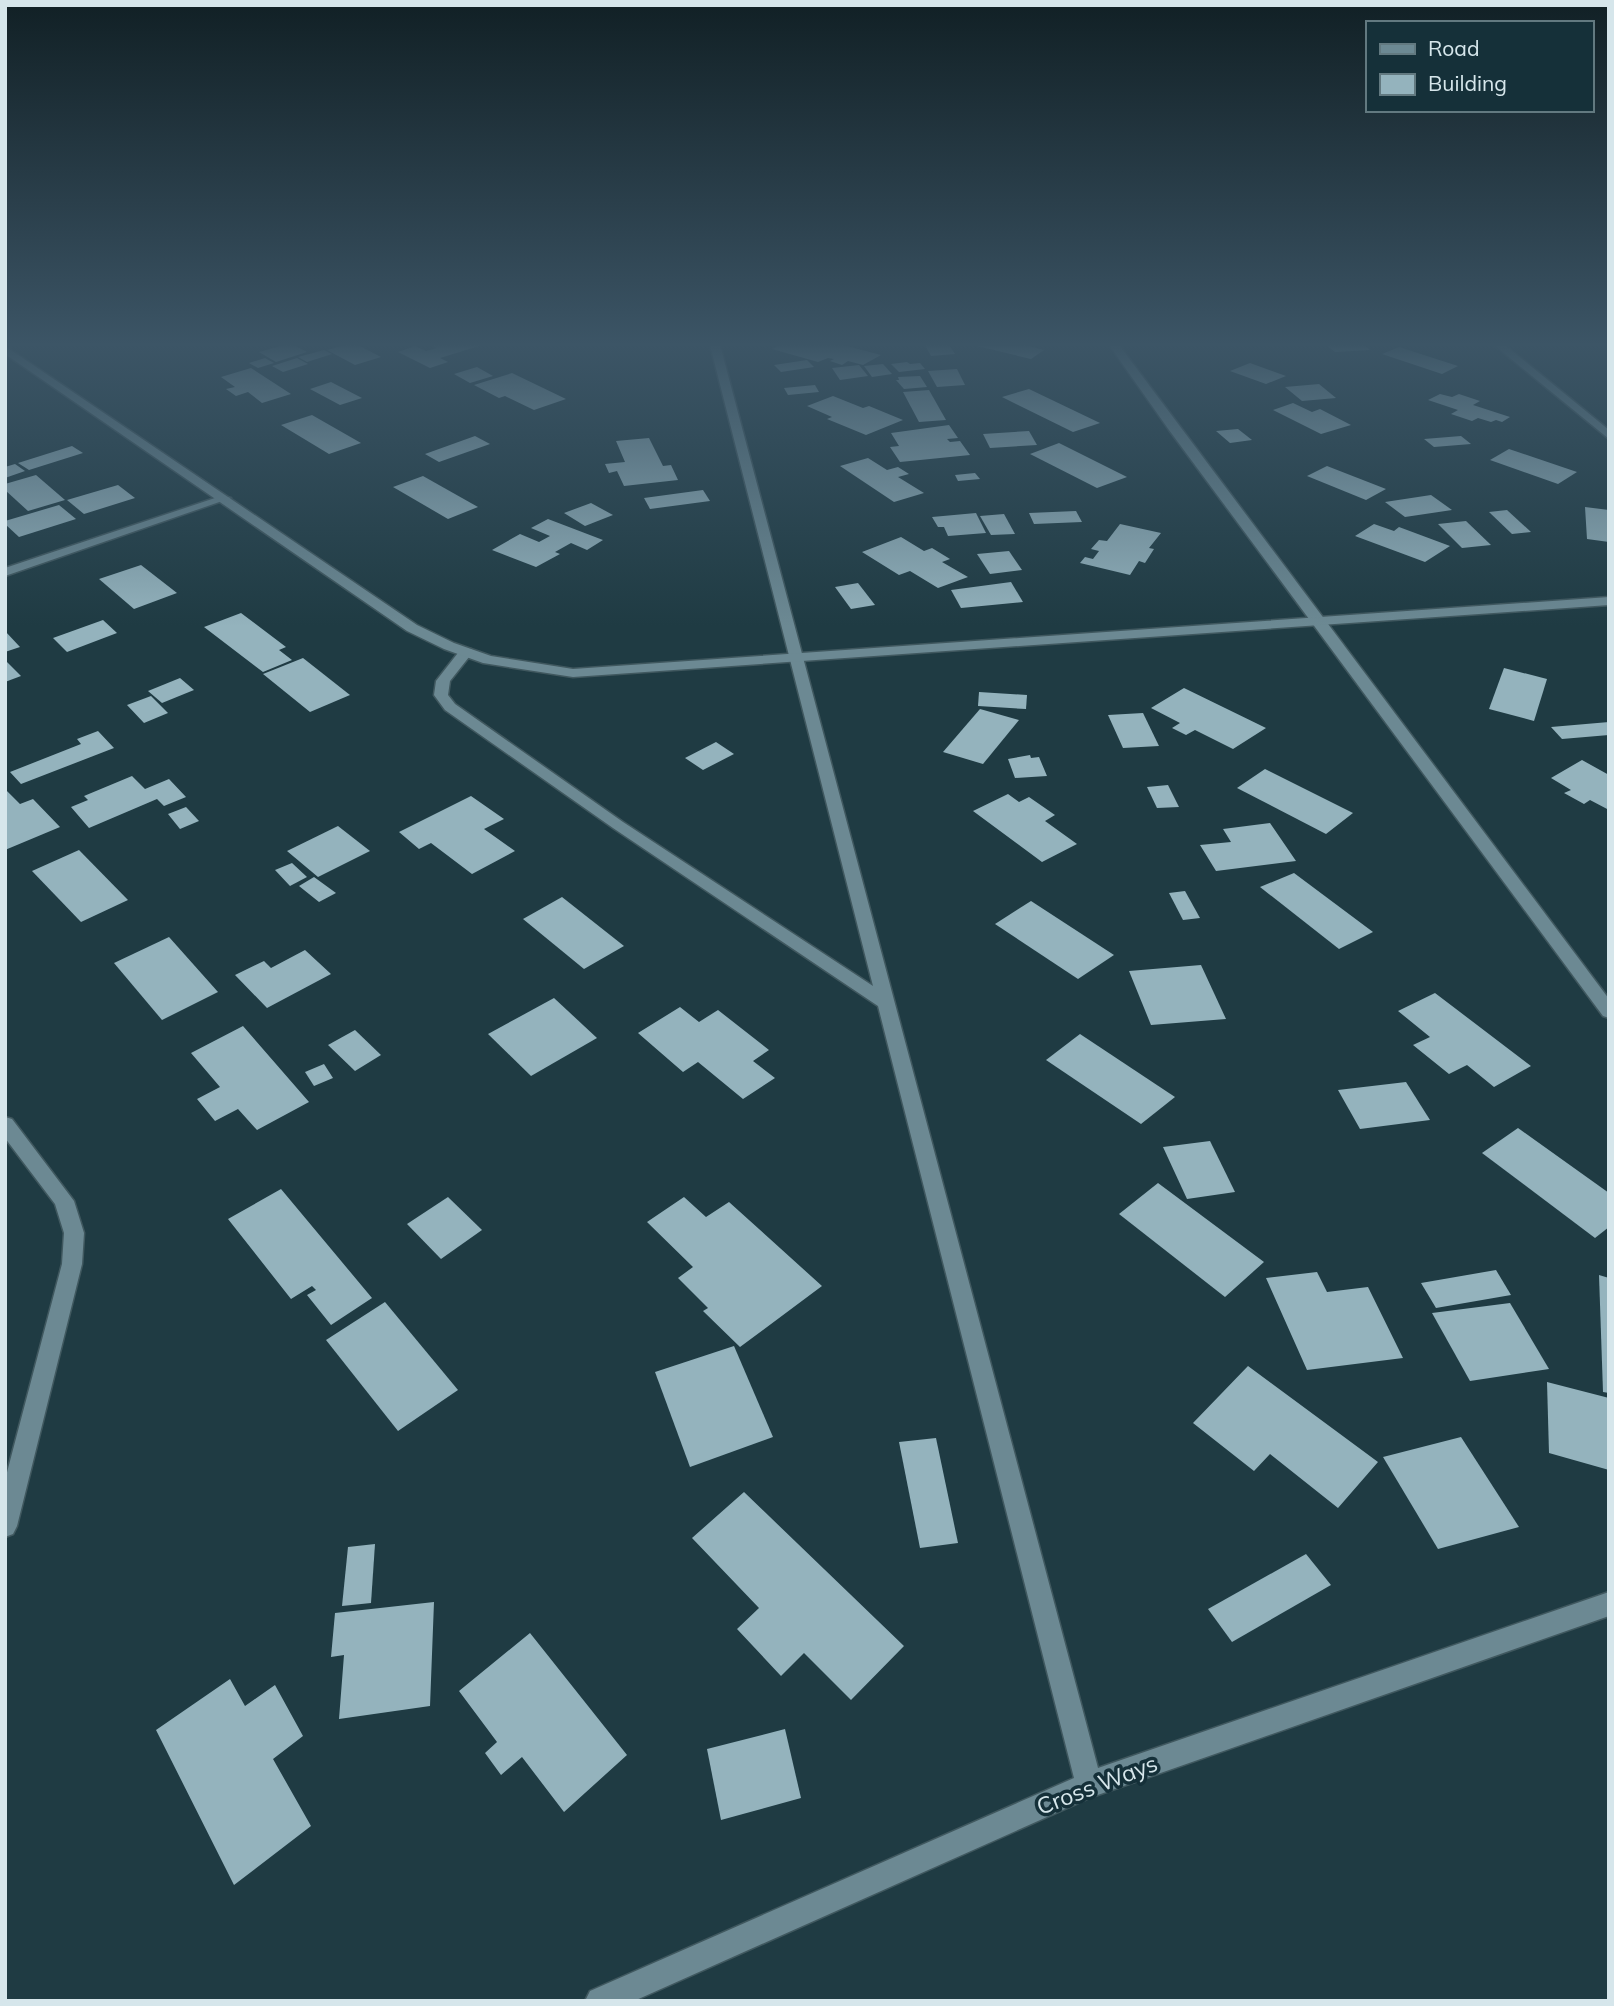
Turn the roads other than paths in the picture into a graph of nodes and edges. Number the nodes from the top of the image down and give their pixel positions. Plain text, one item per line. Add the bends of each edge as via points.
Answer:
1 (137, 439) edge
2 (740, 439) edge
3 (1183, 439) edge
4 (225, 498) junction
5 (5, 572) edge
6 (1609, 601) edge
7 (1318, 622) junction
8 (466, 652) junction
9 (798, 659) junction
10 (887, 1004) junction
11 (1609, 1012) edge
12 (5, 1124) edge
13 (5, 1525) edge
14 (1609, 1604) edge
15 (1089, 1785) junction
16 (600, 2001) edge

1 - 4 street
2 - 9 street
3 - 7 street
4 - 5 street
4 - 8 street via 412,628
6 - 7 street
7 - 9 street
7 - 11 street
8 - 9 street via 533,669 573,673
8 - 10 street via 443,681 441,695 450,707
9 - 10 street
10 - 15 street
12 - 13 street via 64,1201 74,1233 72,1264
14 - 15 street, Cross Ways
15 - 16 street, Cross Ways

